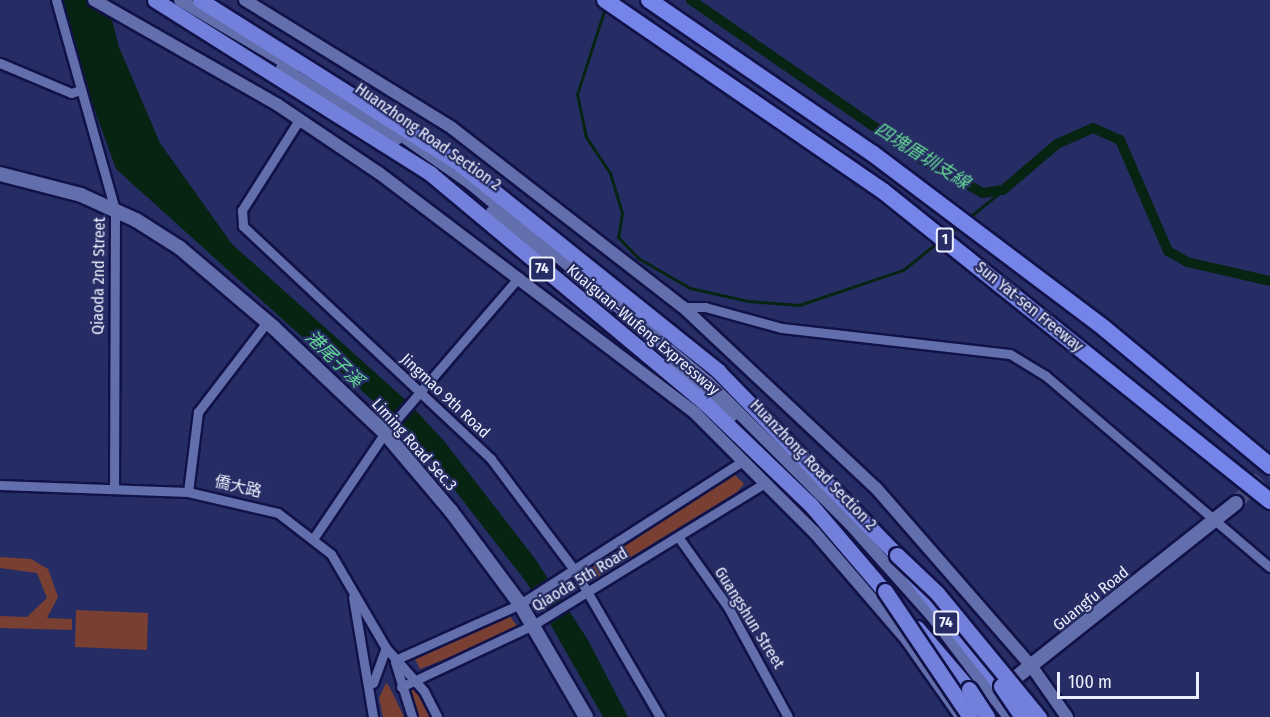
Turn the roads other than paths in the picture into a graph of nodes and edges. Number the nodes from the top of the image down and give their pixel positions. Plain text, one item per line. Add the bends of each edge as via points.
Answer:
1 (56, 0) edge
2 (94, 0) edge
3 (155, 0) edge
4 (171, 0) edge
5 (180, 0) edge
6 (200, 0) edge
7 (245, 0) edge
8 (605, 0) edge
9 (650, 0) edge
10 (0, 63) edge
11 (80, 90) junction
12 (299, 120) junction
13 (0, 174) edge
14 (115, 210) junction
15 (519, 276) junction
16 (683, 307) junction
17 (267, 322) junction
18 (417, 393) junction
19 (385, 433) junction
20 (744, 460) junction
21 (1270, 466) edge
22 (765, 483) junction
23 (0, 485) edge
24 (114, 488) junction
25 (188, 492) junction
26 (1270, 501) edge
27 (1236, 503) tunnel mouth
28 (1218, 519) junction
29 (315, 536) junction
30 (679, 538) junction
31 (897, 555) junction
32 (1270, 567) edge
33 (574, 571) junction
34 (345, 572) junction
35 (885, 591) junction
36 (587, 593) junction
37 (520, 604) junction
38 (533, 625) junction
39 (386, 648) junction
40 (395, 660) junction
41 (1032, 667) junction
42 (414, 681) junction
43 (400, 687) junction
44 (372, 697) junction
45 (990, 705) edge
46 (373, 717) edge
47 (412, 717) edge
48 (437, 717) edge
49 (585, 717) edge
50 (660, 717) edge
51 (788, 717) edge
52 (963, 717) edge
53 (970, 717) edge
54 (999, 717) edge
55 (1009, 717) edge
56 (1022, 717) edge
57 (1039, 717) edge
58 (1067, 717) edge

1 - 11 street, Qiaoda 2nd Street
2 - 12 street
3 - 35 highway, Kuaiguan-Wufeng Expressway / 74 via 431,174 707,405 811,505
4 - 45 street, Huanzhong Road Section 2 via 455,179 521,240 630,323 833,516 947,645
5 - 45 street, Huanzhong Road Section 2 via 368,112 471,184 708,382 851,525
6 - 31 highway, Kuaiguan-Wufeng Expressway / 74 via 373,105 547,230 718,371
7 - 16 street, Huanzhong Road Section 2 via 452,128
8 - 26 highway, Sun Yat-sen Freeway / 1 via 883,191
9 - 21 highway, Sun Yat-sen Freeway / 1 via 882,160 1104,328
10 - 11 street via 71,93
11 - 14 street, Qiaoda 2nd Street
12 - 15 street
12 - 18 street, Jingmao 9th Road via 240,220
13 - 14 main road, Liming Road Sec.3 via 81,195
14 - 17 main road, Liming Road Sec.3 via 180,248
14 - 24 street, Qiaoda 2nd Street
15 - 18 street
15 - 20 street via 695,413
16 - 28 street via 705,307 782,328 1010,354 1046,376
16 - 41 street, Huanzhong Road Section 2 via 876,488
17 - 19 main road, Liming Road Sec.3
17 - 25 street via 198,412
18 - 19 street
18 - 33 street, Jingmao 9th Road via 490,459
19 - 29 street
19 - 37 main road, Liming Road Sec.3
20 - 22 street
20 - 33 street, Qiaoda 5th Road
22 - 30 street, Qiaoda 5th Road
22 - 52 street via 907,640
23 - 24 street, 僑大路
24 - 25 street, 僑大路
25 - 29 street, 僑大路 via 278,513
27 - 28 main road, Guangfu Road
28 - 32 street
28 - 41 main road, Guangfu Road
29 - 34 street, 僑大路
30 - 36 street, Qiaoda 5th Road
30 - 51 street, Guangshun Street via 728,607
31 - 56 highway, Kuaiguan-Wufeng Expressway / 74, bridge
31 - 57 highway, bridge via 937,593
33 - 36 street, Jingmao 9th Road
33 - 37 street, Qiaoda 5th Road
34 - 39 street, 僑大路
34 - 44 street via 357,607
35 - 45 highway, Kuaiguan-Wufeng Expressway / 74, bridge
35 - 53 highway, bridge
36 - 38 street, Qiaoda 5th Road
36 - 50 street, Jingmao 9th Road
37 - 38 main road, Liming Road Sec.3
37 - 40 street, Qiaoda 5th Road
38 - 42 street, Qiaoda 5th Road
38 - 49 main road, Liming Road Sec.3
39 - 40 street, 僑大路
39 - 44 street via 375,665
40 - 42 street, 僑大路
40 - 43 street
41 - 45 main road, Guangfu Road
41 - 58 street, Huanzhong Road Section 2
42 - 43 street, Qiaoda 5th Road
42 - 48 street, 僑大路
43 - 47 street
44 - 46 street
45 - 52 main road, Guangfu Road
45 - 54 street, Huanzhong Road Section 2
45 - 55 street, Huanzhong Road Section 2

